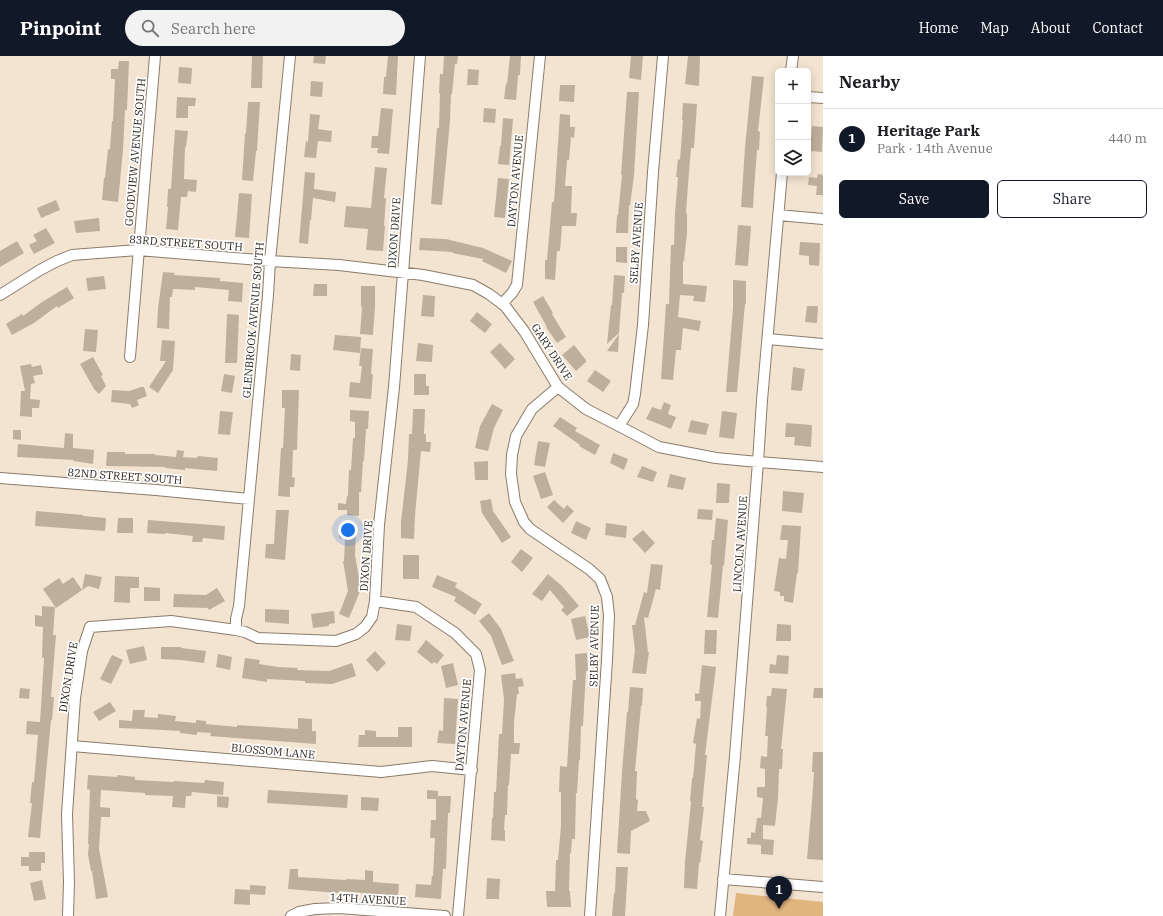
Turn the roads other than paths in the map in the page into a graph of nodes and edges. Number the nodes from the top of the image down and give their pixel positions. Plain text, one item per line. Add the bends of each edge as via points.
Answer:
1 (155, 56) edge
2 (290, 56) edge
3 (420, 56) edge
4 (540, 56) edge
5 (663, 56) edge
6 (793, 56) edge
7 (791, 68) edge
8 (811, 97) edge
9 (823, 98) edge
10 (782, 176) edge
11 (778, 215) junction
12 (823, 219) edge
13 (138, 250) junction
14 (270, 261) junction
15 (309, 263) joint
16 (403, 273) junction
17 (0, 295) edge
18 (502, 304) junction
19 (768, 339) junction
20 (823, 344) edge
21 (130, 357) dead end
22 (558, 387) junction
23 (618, 426) junction
24 (758, 462) junction
25 (823, 467) edge
26 (0, 478) edge
27 (249, 499) junction
28 (375, 601) junction
29 (236, 630) junction
30 (72, 746) junction
31 (472, 770) junction
32 (723, 879) junction
33 (823, 887) edge
34 (68, 916) edge
35 (291, 916) edge
36 (445, 916) edge
37 (458, 916) edge
38 (590, 916) edge
39 (720, 916) edge

1 - 13 street, GOODVIEW AVENUE SOUTH
2 - 14 street, GLENBROOK AVENUE SOUTH
3 - 16 street, DIXON DRIVE
4 - 18 street, DAYTON AVENUE via 517,285
5 - 23 street, SELBY AVENUE via 643,325 635,394 633,404
6 - 7 street
8 - 9 street
10 - 11 street, LINCOLN AVENUE
11 - 12 street
11 - 19 street, LINCOLN AVENUE
13 - 14 street, 83RD STREET SOUTH
13 - 17 street, 83RD STREET SOUTH via 72,254
13 - 21 street, GOODVIEW AVENUE SOUTH
14 - 15 street, 83RD STREET SOUTH
14 - 27 street, GLENBROOK AVENUE SOUTH
15 - 16 street, GARY DRIVE
16 - 18 street, GARY DRIVE via 473,285
16 - 28 street, DIXON DRIVE via 379,525
18 - 22 street, GARY DRIVE via 524,331
19 - 20 street
19 - 24 street, LINCOLN AVENUE
22 - 23 street, GARY DRIVE via 586,409
22 - 38 street, SELBY AVENUE via 532,409 516,436 511,474 515,502 524,522 530,529 589,569 600,579 607,597 607,660
23 - 24 street, GARY DRIVE via 659,447 716,458
24 - 25 street, GARY DRIVE
24 - 32 street, LINCOLN AVENUE
26 - 27 street, 82ND STREET SOUTH
27 - 29 street, GLENBROOK AVENUE SOUTH
28 - 29 street, DIXON DRIVE via 372,616 365,627 356,634 336,641 258,638
28 - 31 street, DAYTON AVENUE via 416,607 455,633 476,654 480,670
29 - 30 street, DIXON DRIVE via 171,621 90,627 82,651 75,698
30 - 31 street, BLOSSOM LANE via 381,772 432,766
30 - 34 street, DIXON DRIVE via 67,814
31 - 37 street, DAYTON AVENUE
32 - 33 street
32 - 39 street, LINCOLN AVENUE
35 - 36 street, 14TH AVENUE via 315,909 339,908

